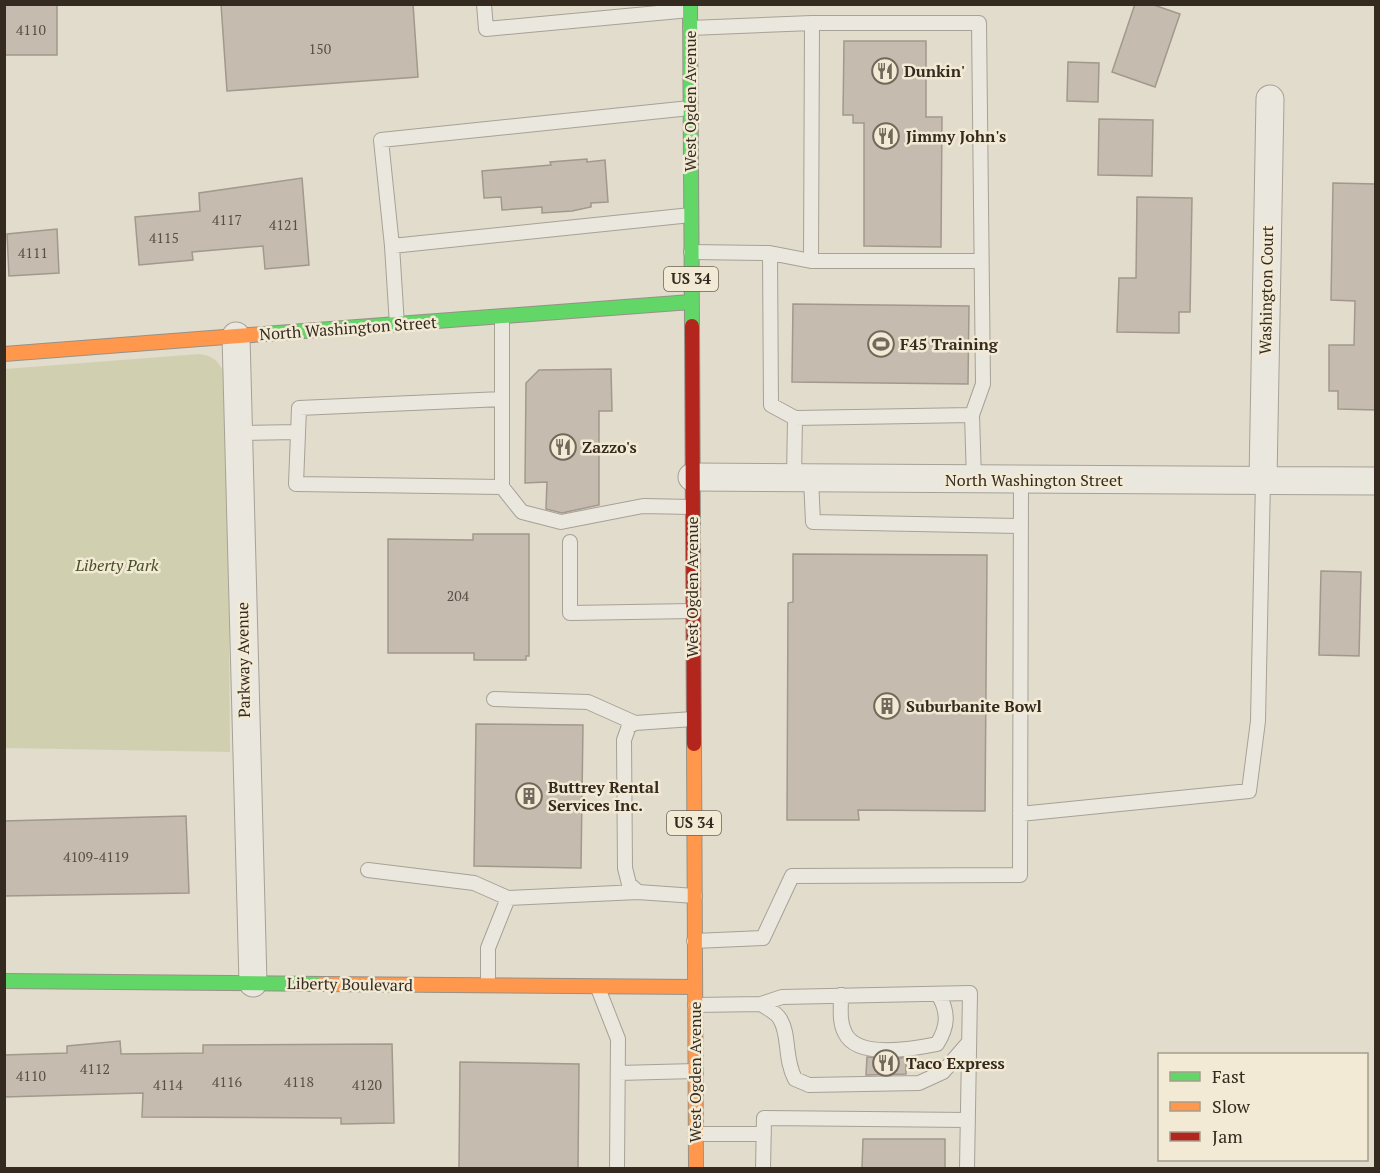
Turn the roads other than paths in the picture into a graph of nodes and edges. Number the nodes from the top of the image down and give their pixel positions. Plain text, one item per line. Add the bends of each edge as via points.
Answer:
1 (484, 4) edge
2 (690, 7) edge
3 (812, 23) junction
4 (690, 28) junction
5 (1270, 99) dead end
6 (690, 108) junction
7 (691, 215) junction
8 (392, 246) junction
9 (691, 252) junction
10 (770, 253) junction
11 (811, 261) junction
12 (981, 261) junction
13 (691, 302) junction
14 (502, 318) junction
15 (397, 325) junction
16 (236, 336) junction
17 (4, 354) edge
18 (502, 399) junction
19 (972, 415) junction
20 (795, 418) junction
21 (298, 432) junction
22 (238, 433) junction
23 (692, 477) junction
24 (802, 479) junction
25 (974, 480) junction
26 (1021, 480) junction
27 (1263, 480) junction
28 (1376, 481) edge
29 (502, 487) junction
30 (692, 507) junction
31 (1021, 526) junction
32 (570, 542) dead end
33 (692, 611) junction
34 (494, 699) dead end
35 (693, 719) junction
36 (635, 723) junction
37 (1020, 814) junction
38 (368, 870) dead end
39 (638, 892) junction
40 (694, 896) junction
41 (508, 898) junction
42 (694, 941) junction
43 (4, 981) edge
44 (252, 983) junction
45 (488, 985) junction
46 (597, 986) junction
47 (695, 987) junction
48 (938, 994) junction
49 (841, 995) junction
50 (761, 1004) junction
51 (695, 1005) junction
52 (969, 1042) junction
53 (696, 1071) junction
54 (618, 1073) junction
55 (968, 1120) junction
56 (696, 1134) junction
57 (764, 1134) junction
58 (617, 1168) edge
59 (696, 1168) edge
60 (763, 1168) edge
61 (967, 1168) edge

1 - 2 lane via 486,29
2 - 4 street, West Ogden Avenue / US 34
3 - 4 lane
3 - 11 lane
3 - 12 lane via 979,23
4 - 6 street, West Ogden Avenue / US 34
5 - 27 street, Washington Court
6 - 7 street, West Ogden Avenue / US 34
6 - 8 lane via 381,140
7 - 8 lane
7 - 9 street, West Ogden Avenue / US 34
8 - 15 lane
9 - 10 lane
9 - 13 street, West Ogden Avenue / US 34
10 - 11 lane
10 - 20 lane via 771,405
11 - 12 lane
12 - 19 lane via 982,384
13 - 14 street, North Washington Street
13 - 23 street, West Ogden Avenue / US 34
14 - 15 street, North Washington Street
14 - 18 lane
15 - 16 street, North Washington Street
16 - 17 street, North Washington Street
16 - 22 street, Parkway Avenue
18 - 21 lane via 299,408
18 - 29 lane
19 - 20 lane
19 - 25 lane
20 - 24 lane
21 - 22 lane
21 - 29 lane via 296,484
22 - 44 street, Parkway Avenue
23 - 24 street, North Washington Street
23 - 30 street, West Ogden Avenue / US 34
24 - 25 street, North Washington Street
24 - 31 lane via 813,522
25 - 26 street, North Washington Street
26 - 27 street, North Washington Street
26 - 31 lane
27 - 28 street, North Washington Street
27 - 37 lane via 1258,721 1249,791
29 - 30 lane via 522,512 561,522 643,506
30 - 33 street, West Ogden Avenue / US 34
31 - 37 lane
32 - 33 lane via 570,613
33 - 35 street, West Ogden Avenue / US 34
34 - 36 lane via 588,702
35 - 36 lane
35 - 40 street, West Ogden Avenue / US 34
36 - 39 lane via 629,726 624,740 625,868 629,884
37 - 42 lane via 1020,875 792,876 763,938
38 - 41 lane via 474,883
39 - 40 lane
39 - 41 lane
40 - 42 street, West Ogden Avenue / US 34
41 - 45 lane via 488,948
42 - 47 street, West Ogden Avenue / US 34
43 - 44 street, Liberty Boulevard
44 - 45 street, Liberty Boulevard
45 - 46 street, Liberty Boulevard
46 - 47 street, Liberty Boulevard
46 - 54 lane via 618,1039
47 - 51 street, West Ogden Avenue / US 34
48 - 49 lane
48 - 49 lane via 945,1005 946,1029 937,1044 872,1049 854,1045 844,1033
48 - 52 lane via 970,993
49 - 50 lane via 782,997
50 - 51 lane
50 - 52 lane via 780,1018 786,1036 787,1065 795,1079 810,1084 919,1083 943,1072
51 - 53 street, West Ogden Avenue / US 34
52 - 55 lane
53 - 54 lane
53 - 56 street, West Ogden Avenue / US 34
54 - 58 lane
55 - 57 lane via 764,1118
55 - 61 lane
56 - 57 lane
56 - 59 street, West Ogden Avenue / US 34
57 - 60 lane

